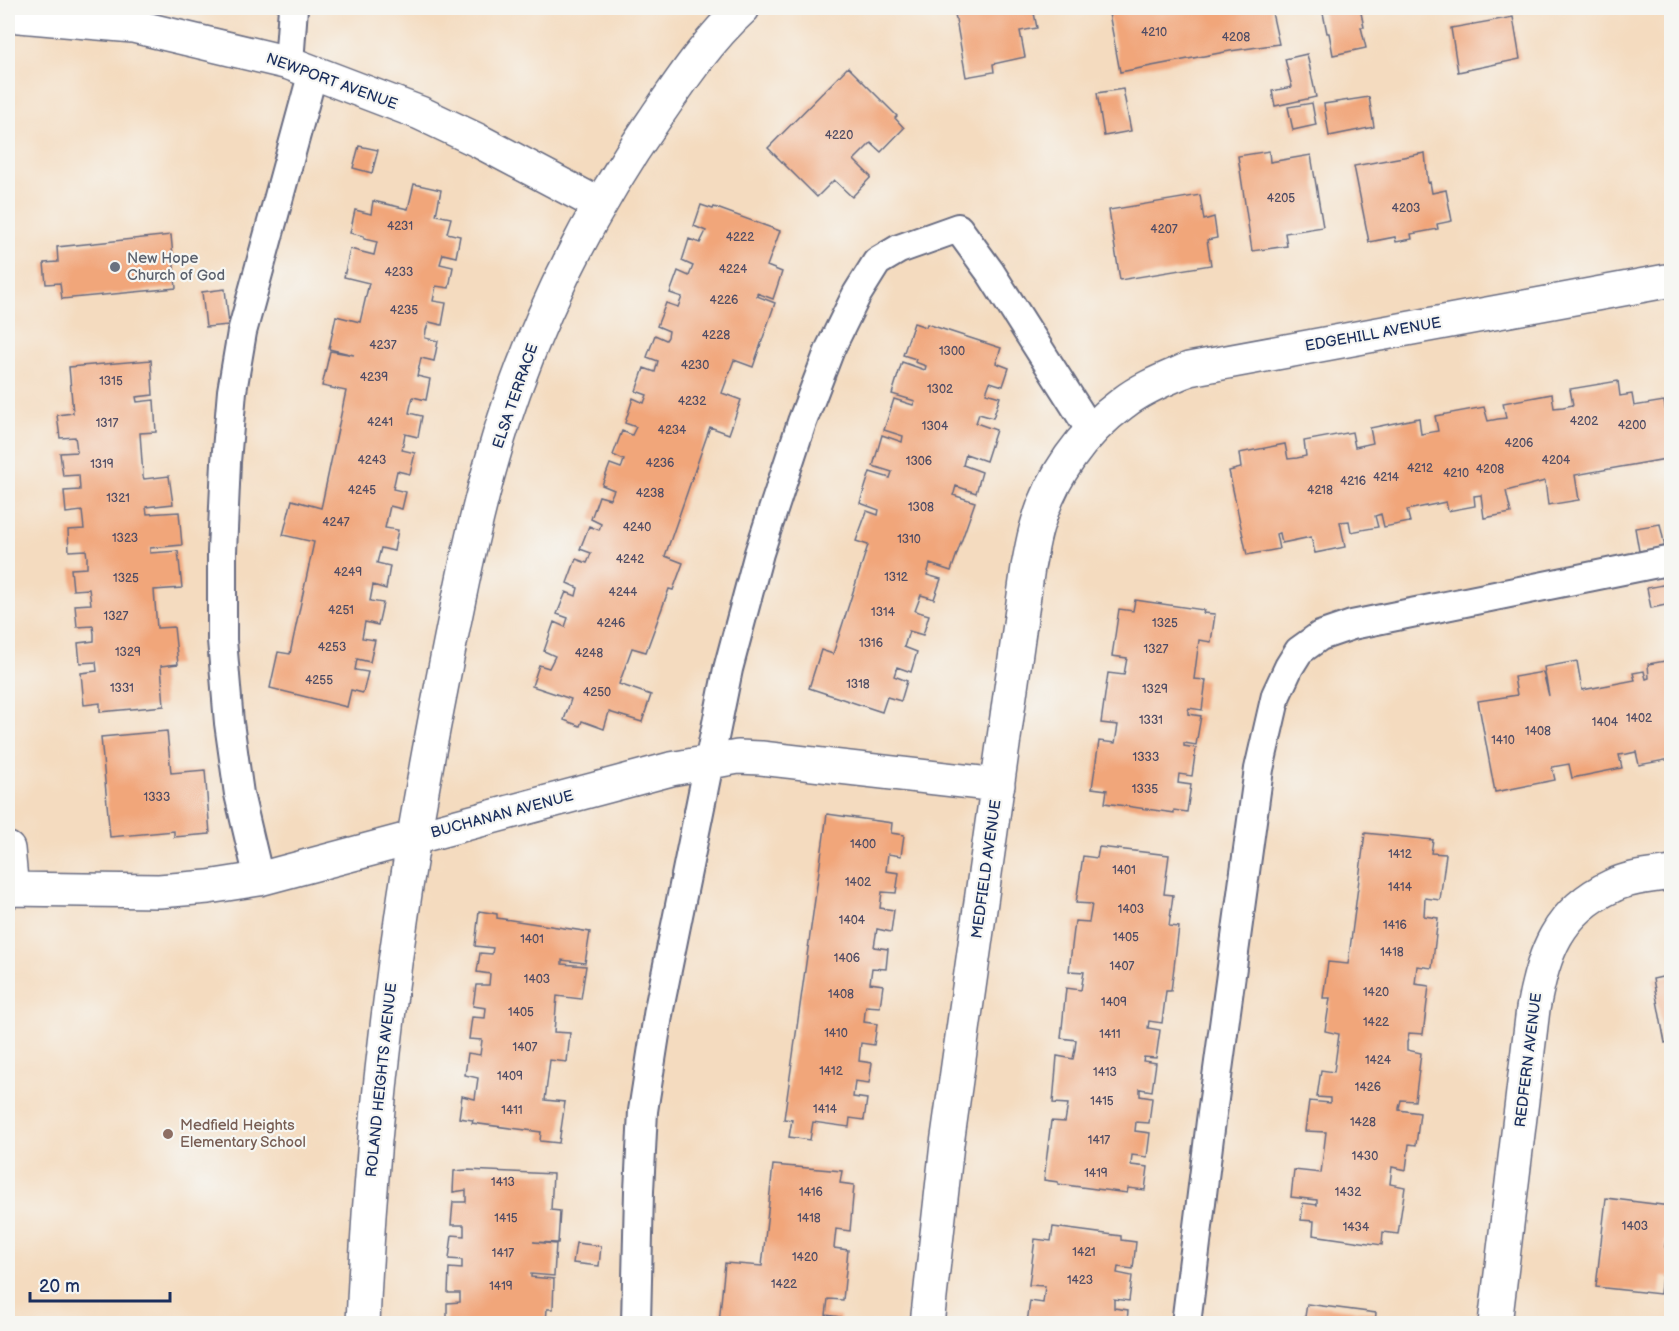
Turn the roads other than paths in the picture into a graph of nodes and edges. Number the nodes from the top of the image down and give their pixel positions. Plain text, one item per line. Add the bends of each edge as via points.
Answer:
1 (292, 8) edge
2 (743, 8) edge
3 (8, 15) edge
4 (301, 68) junction
5 (600, 206) junction
6 (1671, 280) edge
7 (1091, 431) junction
8 (1671, 561) edge
9 (710, 761) junction
10 (998, 785) junction
11 (412, 839) junction
12 (8, 849) edge
13 (1671, 873) edge
14 (260, 879) junction
15 (10, 890) edge
16 (363, 1323) edge
17 (636, 1323) edge
18 (927, 1323) edge
19 (1186, 1323) edge
20 (1495, 1323) edge

1 - 4 lane
2 - 5 street, ELSA TERRACE via 688,72
3 - 4 street, NEWPORT AVENUE via 133,26
4 - 5 street, NEWPORT AVENUE via 420,113
4 - 14 lane via 242,332 226,462 222,640 239,794
5 - 11 street, ELSA TERRACE via 540,325 486,483
6 - 7 street, EDGEHILL AVENUE via 1188,369 1123,403
7 - 9 lane via 958,228 899,249 877,262 830,349 802,422 756,563 728,669
7 - 10 street, MEDFIELD AVENUE via 1068,458 1051,488 1037,526
8 - 19 lane via 1352,625 1320,636 1299,651 1288,667 1276,695 1259,769
9 - 10 street, BUCHANAN AVENUE via 761,758
9 - 11 street, BUCHANAN AVENUE
9 - 17 lane via 659,1008 644,1111
10 - 18 street, MEDFIELD AVENUE via 947,1144
11 - 14 street, BUCHANAN AVENUE
11 - 16 street, ROLAND HEIGHTS AVENUE via 383,1048 369,1199
12 - 15 street
13 - 20 street, REDFERN AVENUE via 1614,885 1586,901 1564,921 1549,947 1533,1009
14 - 15 street, BUCHANAN AVENUE via 159,891

